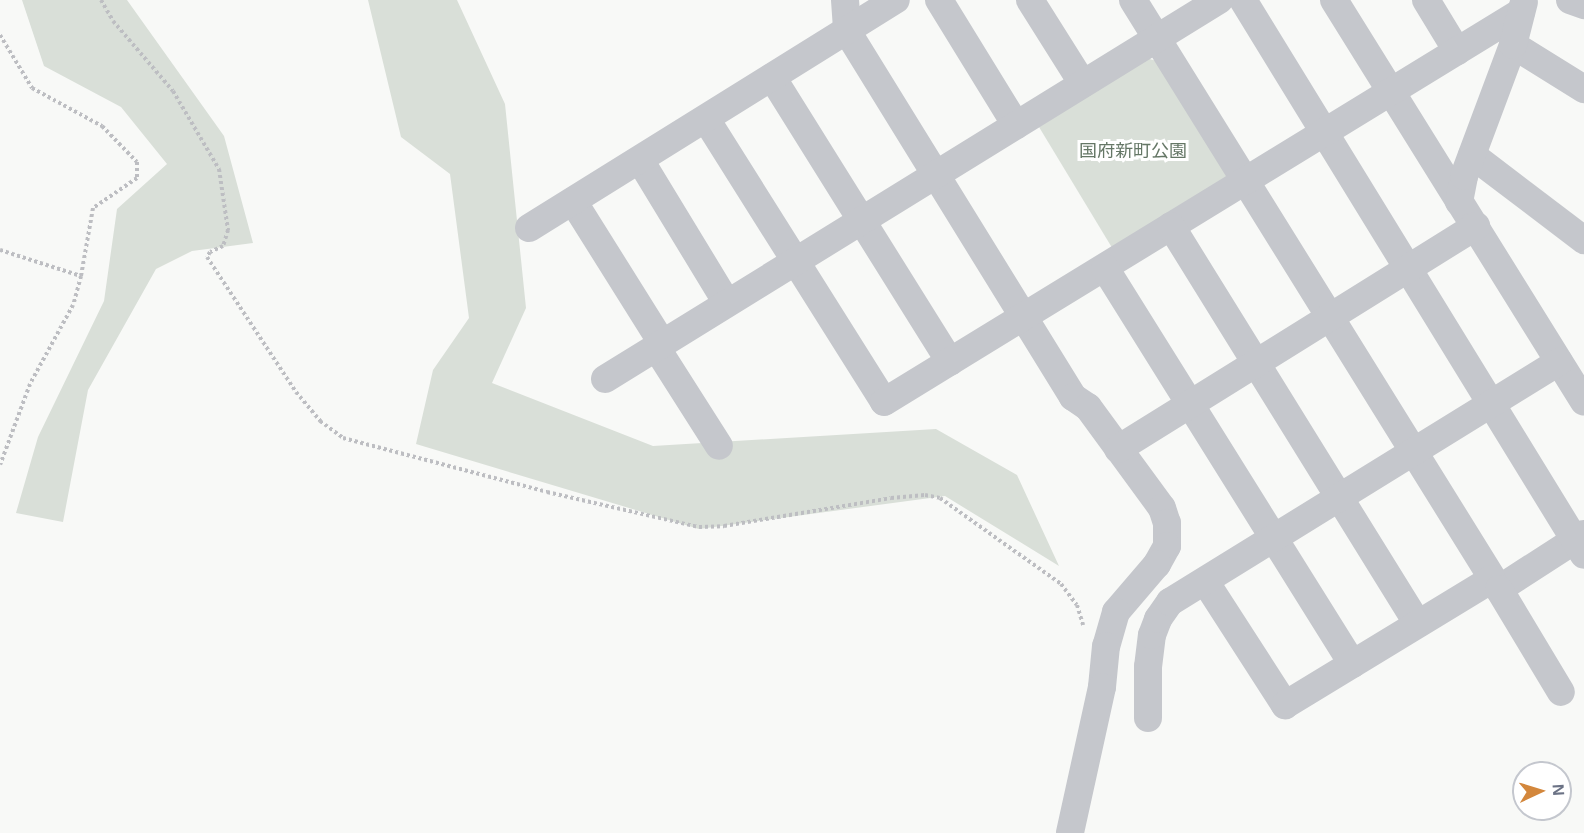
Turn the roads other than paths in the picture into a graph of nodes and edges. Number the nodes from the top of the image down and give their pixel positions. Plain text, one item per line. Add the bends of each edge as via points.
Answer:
1 (845, 0) edge
2 (896, 0) edge
3 (939, 0) edge
4 (1030, 0) edge
5 (1133, 0) edge
6 (1219, 0) edge
7 (1243, 0) edge
8 (1334, 0) edge
9 (1426, 0) edge
10 (1570, 0) edge
11 (1522, 5) edge
12 (1584, 5) edge
13 (847, 31) junction
14 (1157, 38) junction
15 (1513, 45) junction
16 (1457, 51) junction
17 (772, 77) junction
18 (1083, 84) junction
19 (1584, 89) edge
20 (1391, 92) junction
21 (706, 119) junction
22 (1016, 124) junction
23 (1324, 133) junction
24 (1472, 155) junction
25 (639, 160) junction
26 (936, 174) junction
27 (1245, 180) junction
28 (573, 201) junction
29 (1459, 202) junction
30 (862, 220) junction
31 (1171, 226) junction
32 (1476, 226) junction
33 (529, 228) dead end
34 (1584, 240) edge
35 (796, 260) junction
36 (1104, 268) junction
37 (1408, 268) junction
38 (728, 303) junction
39 (1331, 316) junction
40 (1025, 317) junction
41 (659, 345) junction
42 (950, 362) junction
43 (1559, 362) junction
44 (1256, 363) junction
45 (605, 379) dead end
46 (1584, 402) edge
47 (1189, 404) junction
48 (1491, 405) junction
49 (719, 446) dead end
50 (1118, 449) junction
51 (1414, 454) junction
52 (1340, 498) junction
53 (1273, 539) junction
54 (1581, 543) edge
55 (1205, 581) junction
56 (1496, 584) junction
57 (1418, 624) junction
58 (1352, 664) junction
59 (1561, 692) dead end
60 (1148, 718) dead end
61 (1070, 833) edge

1 - 13 street
2 - 13 street
3 - 22 street
4 - 18 street
5 - 14 street
6 - 14 street
7 - 23 street
8 - 20 street
9 - 16 street
10 - 12 street
11 - 15 street
11 - 16 street
13 - 17 street
13 - 26 street
14 - 18 street
14 - 27 street
15 - 19 street
15 - 24 street
16 - 20 street
17 - 21 street
17 - 30 street
18 - 22 street
20 - 23 street
20 - 29 street
21 - 25 street
21 - 35 street
22 - 26 street
23 - 27 street
23 - 37 street
24 - 29 street
24 - 34 street
25 - 28 street
25 - 38 street
26 - 30 street
26 - 40 street
27 - 31 street
27 - 39 street
28 - 33 street
28 - 41 street
29 - 32 street
30 - 35 street
30 - 42 street
31 - 36 street
31 - 44 street
32 - 37 street
32 - 43 street
35 - 38 street
35 - 42 street via 884,402
36 - 40 street
36 - 47 street
37 - 39 street
37 - 48 street
38 - 41 street
39 - 44 street
39 - 51 street
40 - 42 street
40 - 50 street via 1073,397 1088,406
41 - 45 street
41 - 49 street
43 - 46 street
43 - 48 street
44 - 47 street
44 - 52 street
47 - 50 street
47 - 53 street
48 - 51 street
48 - 54 street
50 - 61 street via 1162,508 1167,523 1167,546 1157,564 1116,612
51 - 52 street
51 - 56 street
52 - 53 street
52 - 57 street
53 - 55 street
53 - 58 street
54 - 56 street
55 - 58 street via 1285,705
55 - 60 street via 1170,602 1158,619 1148,667
56 - 57 street
56 - 59 street
57 - 58 street

